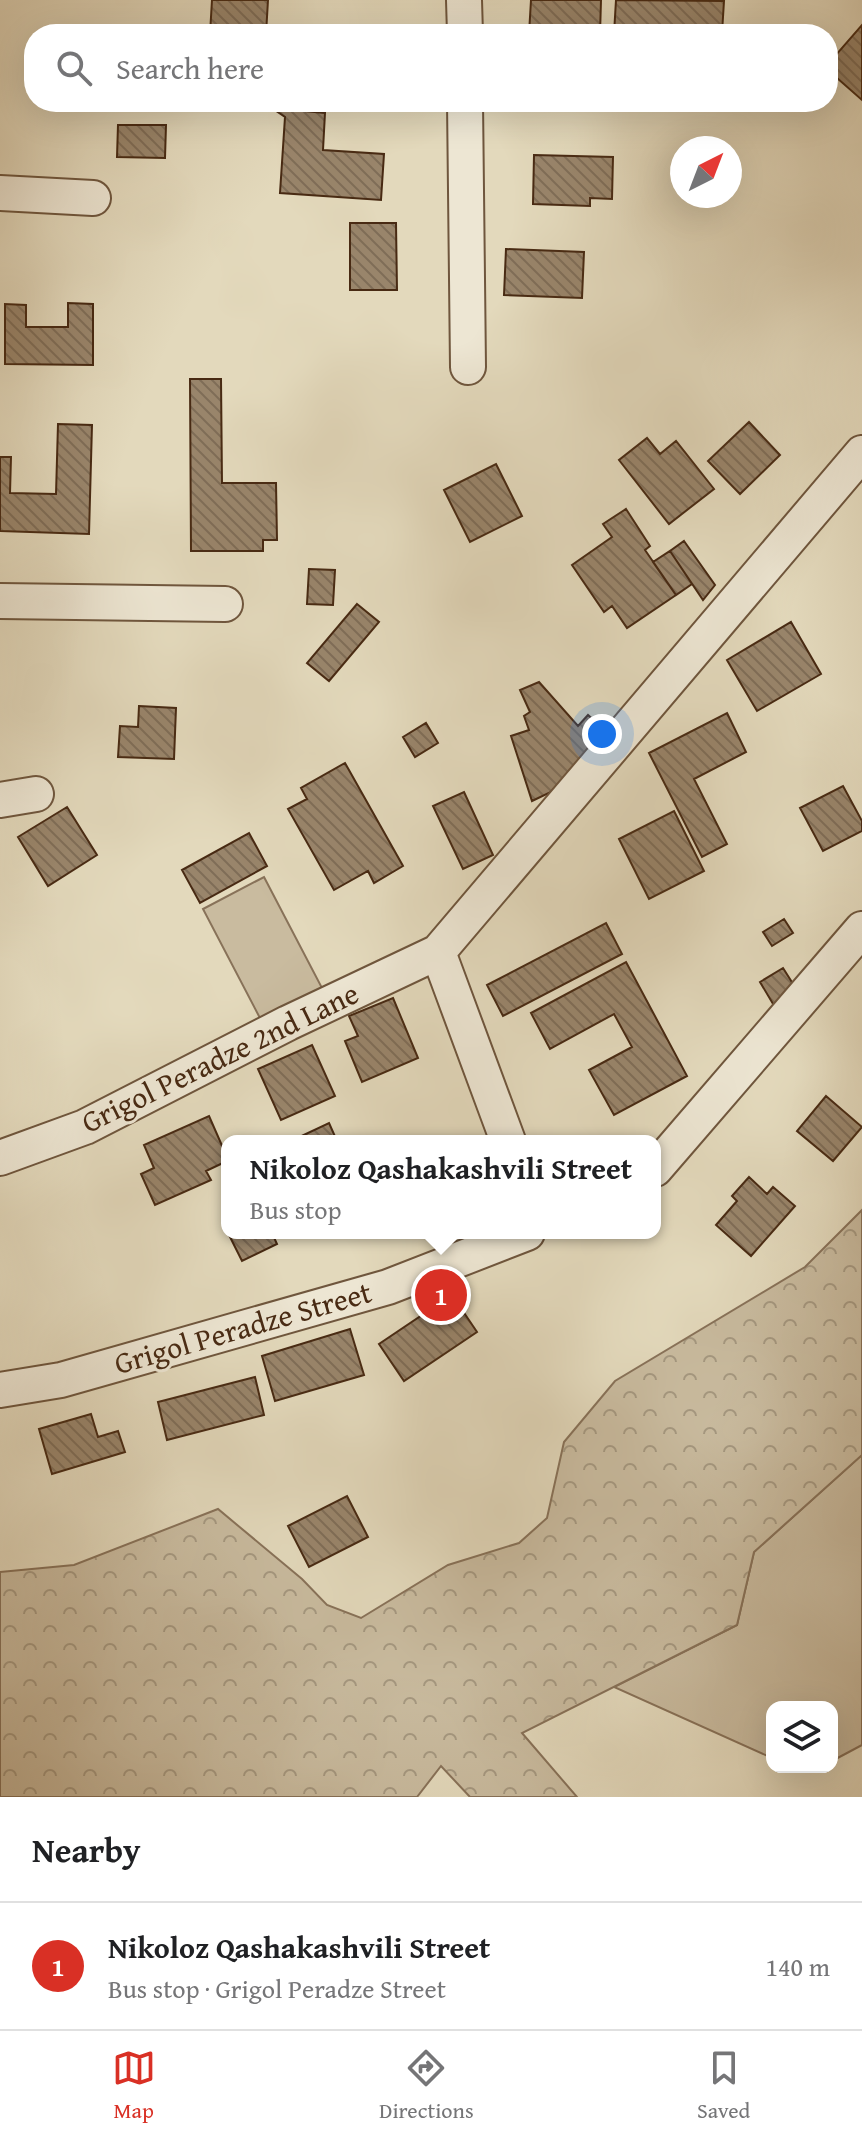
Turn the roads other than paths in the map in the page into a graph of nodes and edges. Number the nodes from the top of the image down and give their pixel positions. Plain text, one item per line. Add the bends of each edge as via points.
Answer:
1 (464, 0) edge
2 (465, 24) edge
3 (465, 112) edge
4 (0, 193) edge
5 (93, 198) dead end
6 (468, 367) dead end
7 (862, 453) edge
8 (0, 601) edge
9 (225, 604) dead end
10 (36, 794) dead end
11 (0, 800) edge
12 (862, 929) edge
13 (438, 952) junction
14 (506, 1135) edge
15 (0, 1158) edge
16 (661, 1162) edge
17 (512, 1239) edge
18 (0, 1390) edge

1 - 2 street
3 - 6 street
4 - 5 street
7 - 13 street
8 - 9 street
10 - 11 street
12 - 16 street
13 - 14 street
13 - 15 street, Grigol Peradze 2nd Lane via 85,1127
17 - 18 street, Grigol Peradze Street via 388,1287 61,1380

